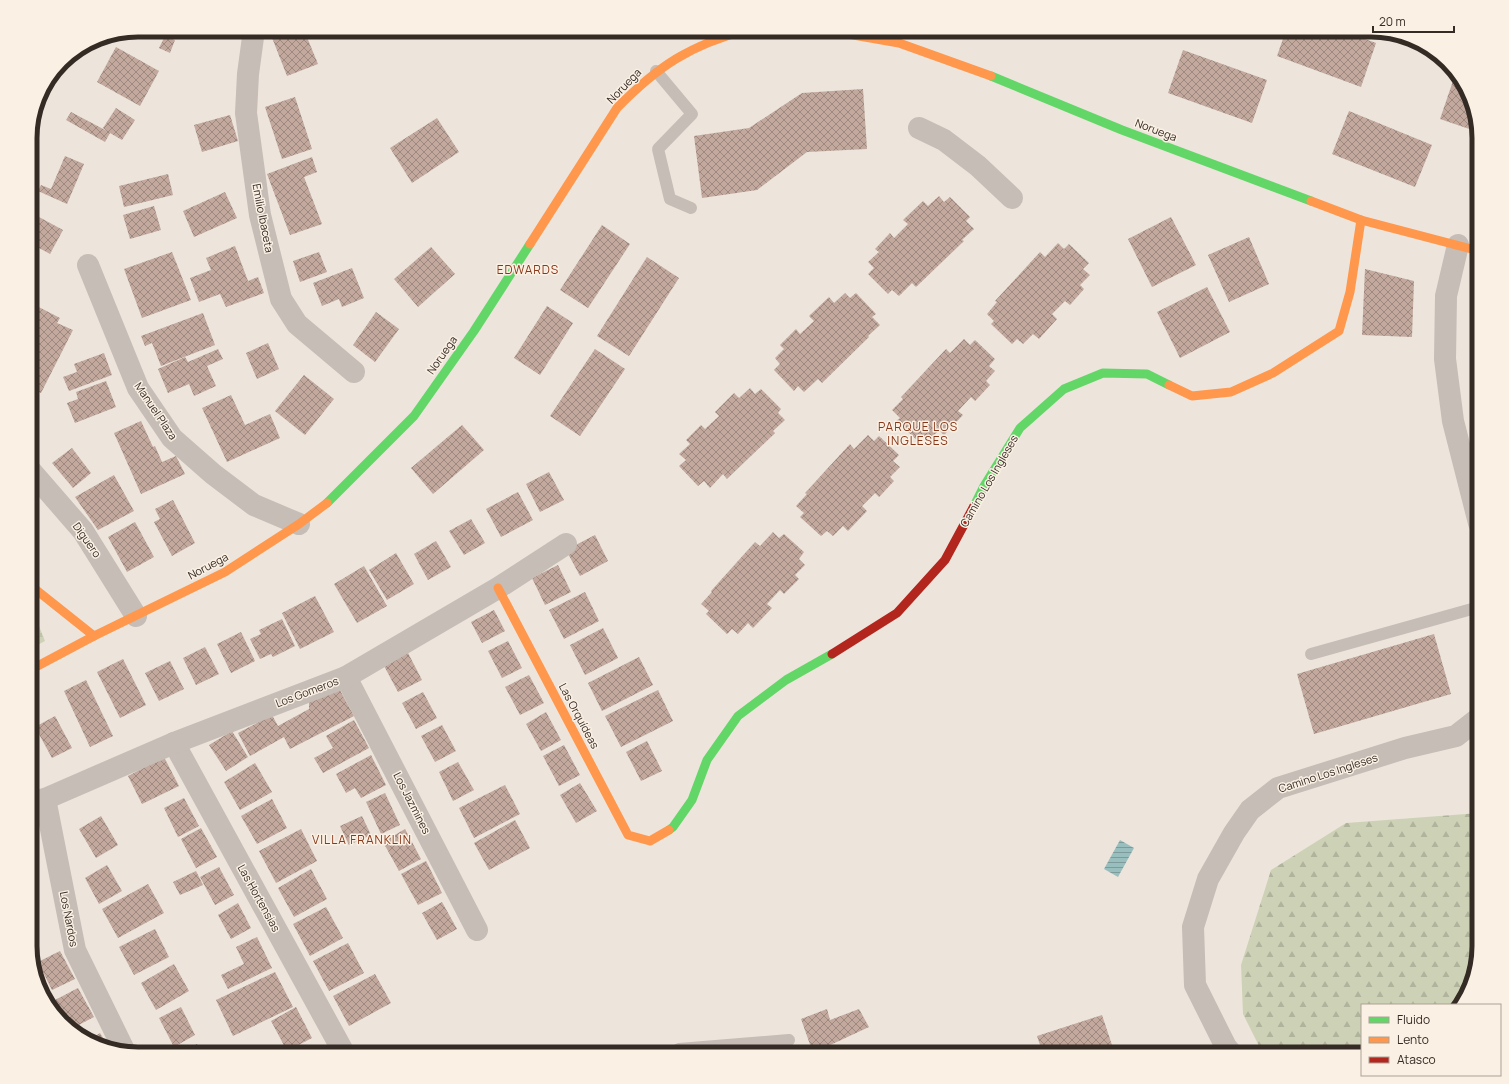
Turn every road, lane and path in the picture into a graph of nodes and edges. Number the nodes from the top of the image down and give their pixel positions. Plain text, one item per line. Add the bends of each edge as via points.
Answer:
1 (253, 37) edge
2 (720, 37) edge
3 (865, 37) edge
4 (656, 71) junction
5 (919, 128) dead end
6 (1012, 198) dead end
7 (692, 208) dead end
8 (1362, 220) junction
9 (1458, 245) junction
10 (1472, 249) edge
11 (88, 265) dead end
12 (354, 372) dead end
13 (37, 478) edge
14 (1472, 496) edge
15 (299, 524) junction
16 (566, 544) dead end
17 (498, 588) junction
18 (37, 591) edge
19 (1472, 609) edge
20 (136, 616) junction
21 (94, 636) junction
22 (1311, 654) dead end
23 (37, 666) edge
24 (346, 676) junction
25 (1472, 723) edge
26 (174, 743) junction
27 (38, 801) edge
28 (650, 842) joint
29 (478, 930) dead end
30 (789, 1040) dead end
31 (122, 1046) edge
32 (341, 1047) edge
33 (703, 1047) edge
34 (1226, 1047) edge

1 - 12 street, Emilio Ibaceta via 246,113 260,215 280,299 296,324
2 - 4 main road, Noruega via 678,55
3 - 8 main road, Noruega via 900,43 978,70 1122,130
4 - 7 lane via 692,114 658,149 670,199
4 - 15 main road, Noruega via 617,108 474,331 414,416 328,502
5 - 6 street via 944,140 978,166
8 - 9 main road, Noruega
8 - 28 main road, Camino Los Ingleses via 1350,292 1339,331 1273,373 1231,392 1192,396 1147,374 1103,373 1064,389 1020,428 984,486 945,560 898,613 786,680 738,716 707,760 692,800 673,827
9 - 10 main road, Noruega
9 - 14 street via 1446,296 1445,359 1453,421
11 - 15 street, Manuel Plaza via 138,388 172,438 254,505
13 - 20 street, Diguero via 83,531
15 - 20 main road, Noruega via 225,572
16 - 17 street, Los Gomeros
17 - 24 street, Los Gomeros
17 - 28 main road, Las Orquídeas via 628,835
18 - 21 main road
19 - 22 lane
20 - 21 main road, Noruega
21 - 23 main road, Noruega
24 - 26 street, Los Gomeros
24 - 29 street, Los Jazmines
25 - 34 street, Camino Los Ingleses via 1456,736 1405,748 1278,788 1250,810 1208,879 1193,928 1195,985
26 - 27 street, Los Gomeros
26 - 32 street, Las Hortensias
27 - 31 street, Los Nardos via 75,950
30 - 33 lane

